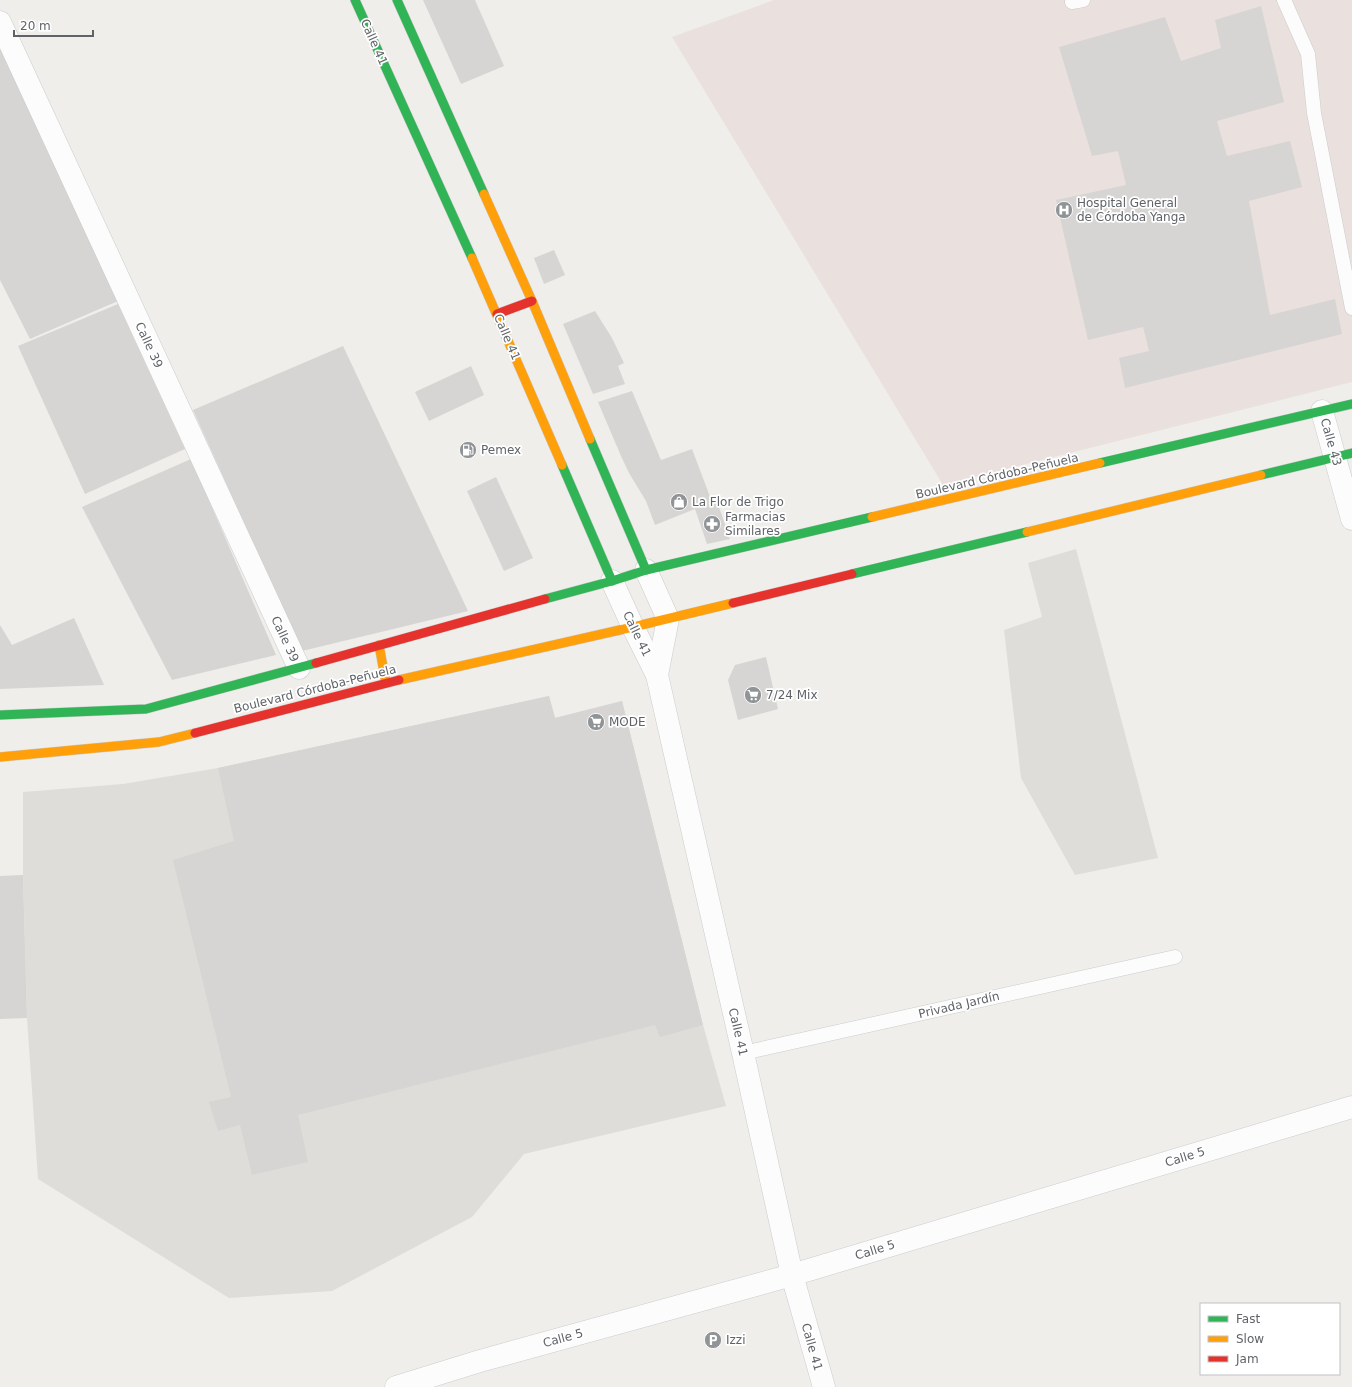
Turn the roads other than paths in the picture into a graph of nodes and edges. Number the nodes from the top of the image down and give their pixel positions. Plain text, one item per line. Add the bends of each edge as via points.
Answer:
1 (355, 0) edge
2 (397, 0) edge
3 (1284, 0) edge
4 (0, 22) edge
5 (532, 301) junction
6 (1352, 308) edge
7 (497, 314) junction
8 (1352, 404) edge
9 (1322, 411) junction
10 (1344, 456) edge
11 (1352, 519) edge
12 (646, 570) junction
13 (612, 581) junction
14 (668, 619) junction
15 (633, 627) junction
16 (379, 645) junction
17 (299, 668) junction
18 (657, 675) junction
19 (386, 683) junction
20 (0, 715) edge
21 (0, 756) edge
22 (1175, 957) dead end
23 (743, 1053) junction
24 (1352, 1107) edge
25 (792, 1275) junction
26 (396, 1387) edge
27 (824, 1387) edge

1 - 7 main road, Calle 41
2 - 5 main road
3 - 6 lane via 1308,54 1314,113
4 - 17 street, Calle 39
5 - 7 main road
5 - 12 main road
7 - 13 main road, Calle 41
8 - 9 main road, Boulevard Córdoba-Peñuela
9 - 10 street, Calle 43
9 - 12 main road, Boulevard Córdoba-Peñuela
10 - 11 street, Calle 43
10 - 14 main road
12 - 13 main road, Boulevard Córdoba-Peñuela
12 - 14 street
13 - 15 street, Calle 41
13 - 16 main road, Boulevard Córdoba-Peñuela
14 - 15 main road, Boulevard Córdoba-Peñuela
14 - 18 street, Calle 41
15 - 18 street, Calle 41
15 - 19 main road, Boulevard Córdoba-Peñuela
16 - 17 main road, Boulevard Córdoba-Peñuela
16 - 19 main road
17 - 20 main road, Boulevard Córdoba-Peñuela via 148,712
18 - 23 street, Calle 41
19 - 21 main road, Boulevard Córdoba-Peñuela via 158,738
22 - 23 lane, Privada Jardín
23 - 25 street, Calle 41
24 - 25 street, Calle 5
25 - 26 street, Calle 5 via 480,1361
25 - 27 street, Calle 41

